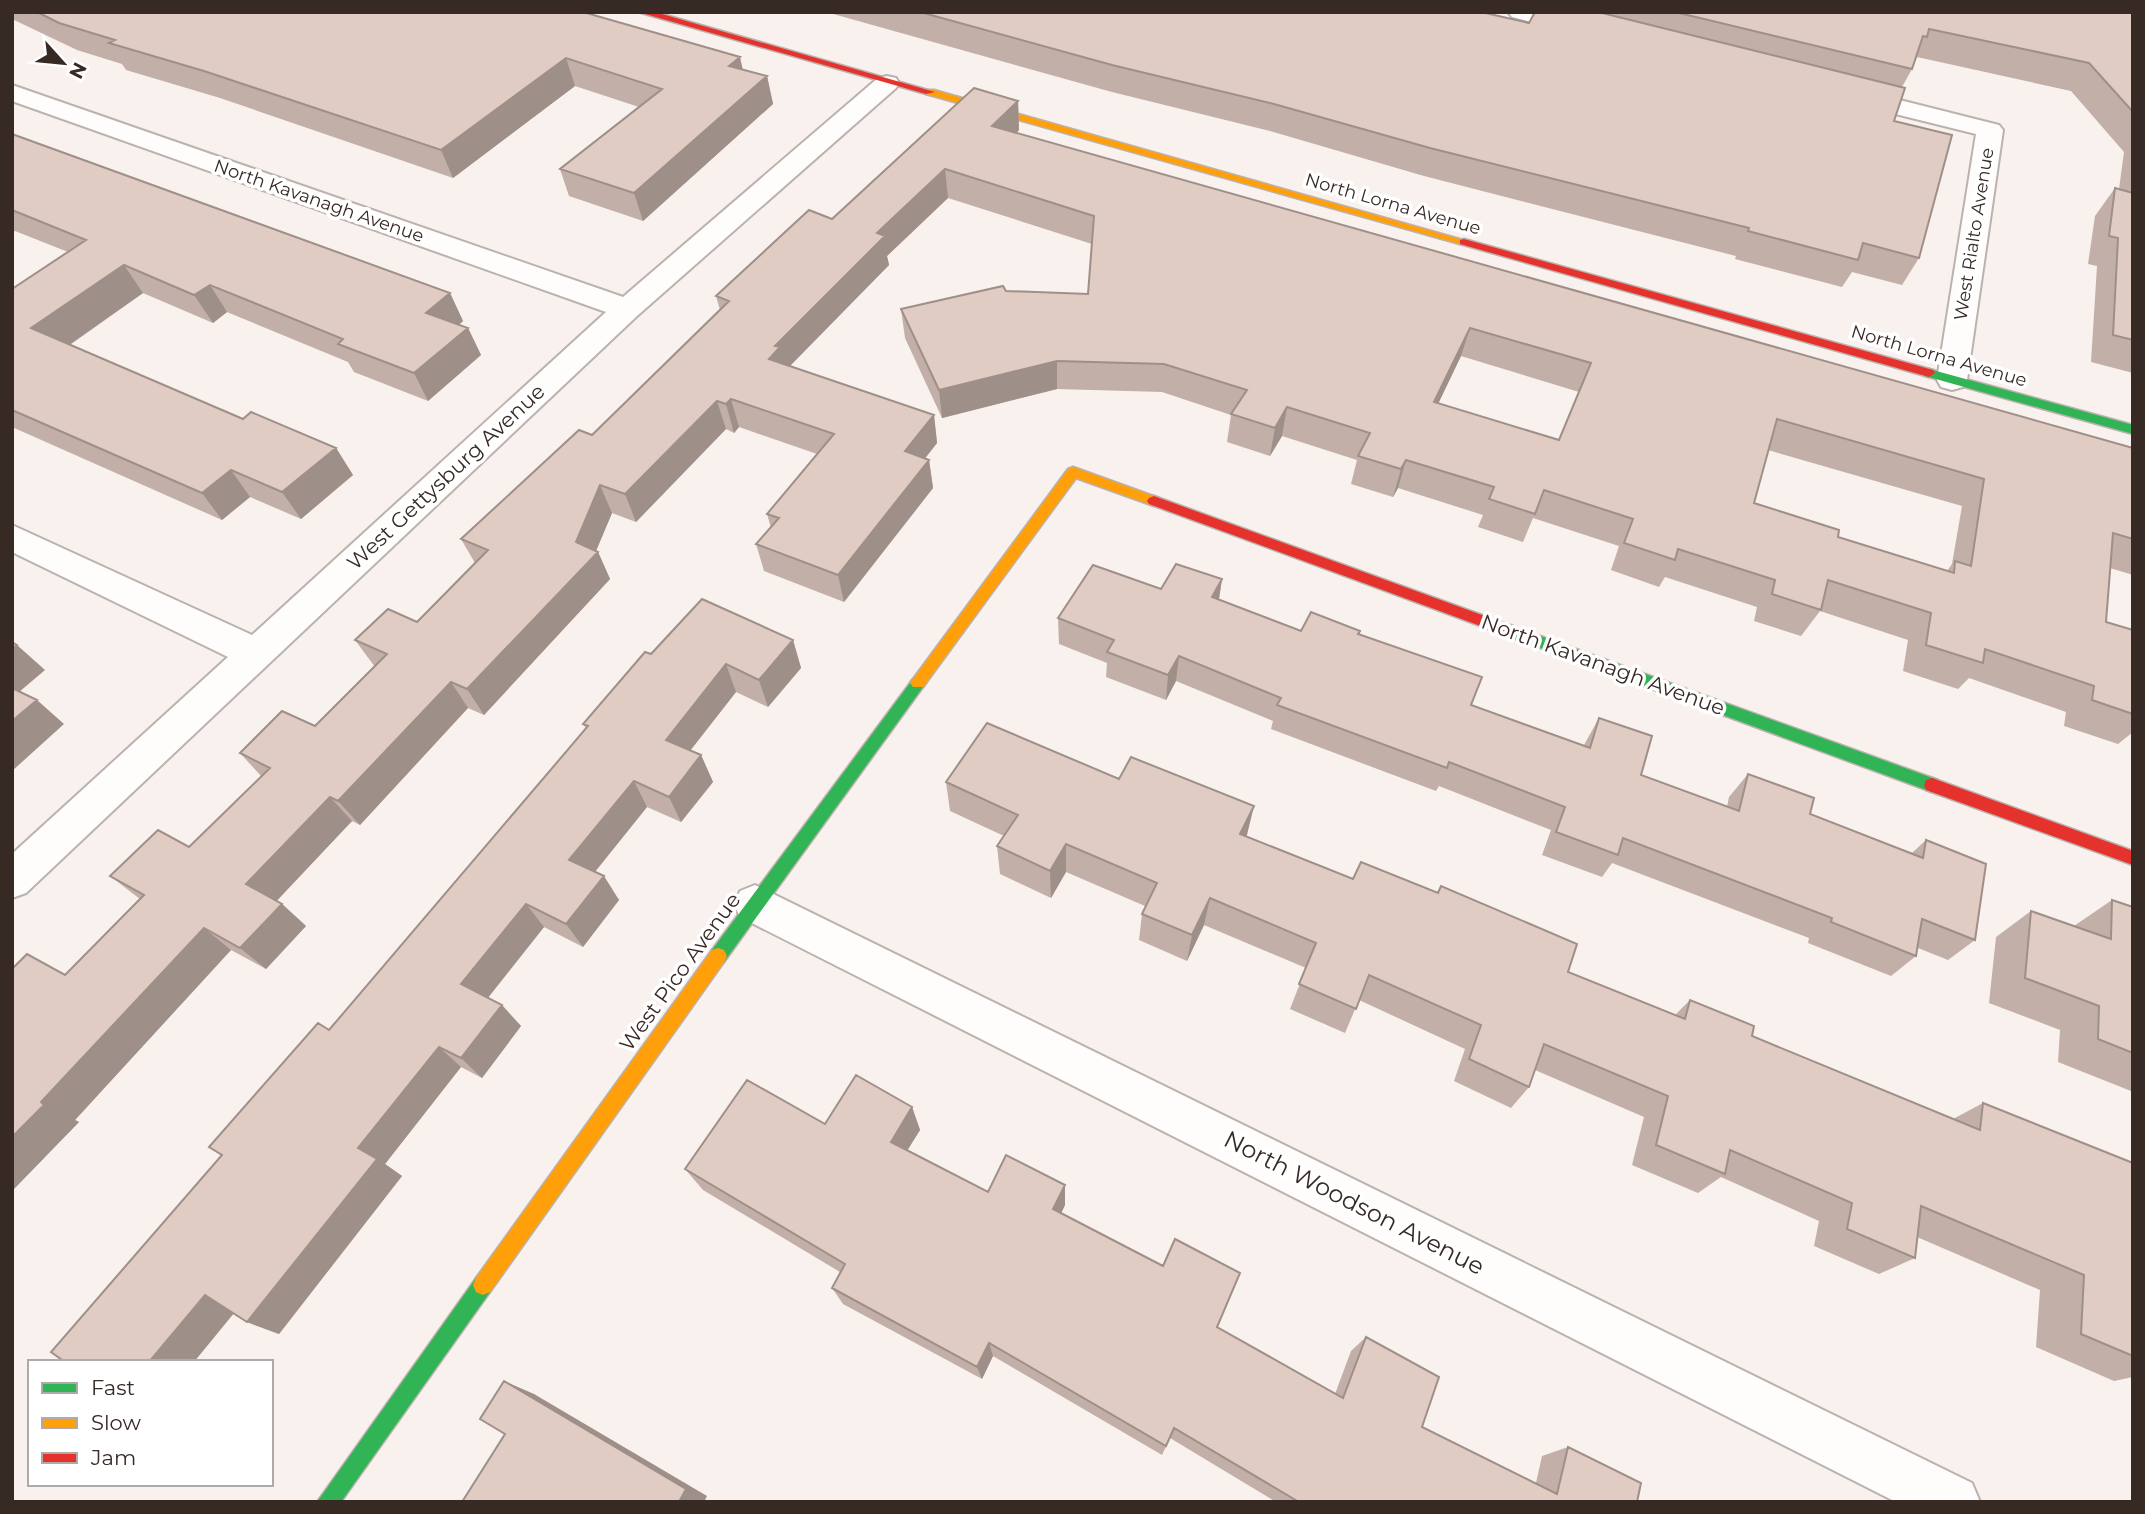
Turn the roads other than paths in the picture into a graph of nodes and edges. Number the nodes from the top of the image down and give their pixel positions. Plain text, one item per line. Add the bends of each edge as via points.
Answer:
1 (643, 12) edge
2 (1520, 12) edge
3 (1600, 33) edge
4 (887, 82) junction
5 (1829, 90) edge
6 (12, 92) edge
7 (626, 309) junction
8 (1952, 380) junction
9 (2133, 430) edge
10 (1073, 472) joint
11 (12, 537) edge
12 (257, 654) junction
13 (2133, 858) edge
14 (12, 880) edge
15 (755, 904) junction
16 (328, 1502) edge
17 (1953, 1502) edge

1 - 4 street, North Lorna Avenue
2 - 3 street
4 - 7 street, West Gettysburg Avenue
4 - 8 street, North Lorna Avenue
5 - 8 street, West Rialto Avenue via 1990,130
6 - 7 street, North Kavanagh Avenue
7 - 12 street, West Gettysburg Avenue
8 - 9 street, North Lorna Avenue
10 - 13 street, North Kavanagh Avenue
10 - 15 street, West Pico Avenue
11 - 12 street
12 - 14 street, West Gettysburg Avenue
15 - 16 street, West Pico Avenue
15 - 17 street, North Woodson Avenue

